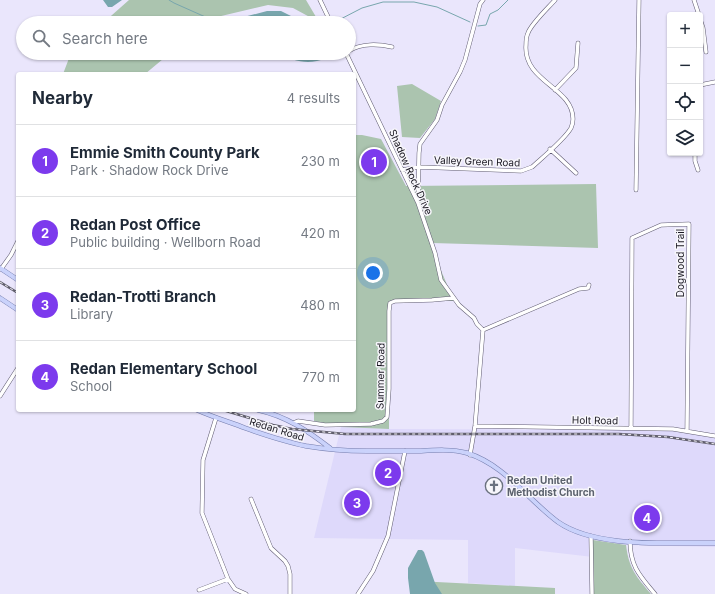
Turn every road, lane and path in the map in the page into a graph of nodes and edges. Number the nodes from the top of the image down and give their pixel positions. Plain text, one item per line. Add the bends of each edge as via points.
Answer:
1 (320, 0) edge
2 (483, 0) edge
3 (555, 0) edge
4 (639, 0) edge
5 (694, 0) edge
6 (698, 12) edge
7 (328, 16) edge
8 (703, 28) edge
9 (578, 43) dead end
10 (392, 47) dead end
11 (356, 48) edge
12 (706, 52) dead end
13 (349, 60) edge
14 (355, 72) edge
15 (356, 74) edge
16 (715, 82) edge
17 (703, 84) edge
18 (555, 90) junction
19 (550, 149) junction
20 (695, 156) edge
21 (419, 167) junction
22 (402, 170) junction
23 (698, 170) dead end
24 (576, 173) dead end
25 (636, 190) dead end
26 (418, 203) junction
27 (16, 245) edge
28 (0, 269) edge
29 (16, 279) edge
30 (589, 285) dead end
31 (0, 298) edge
32 (454, 298) junction
33 (16, 309) edge
34 (483, 330) junction
35 (16, 371) edge
36 (0, 396) edge
37 (202, 412) edge
38 (266, 412) edge
39 (216, 418) junction
40 (293, 422) junction
41 (475, 426) junction
42 (631, 428) junction
43 (687, 431) junction
44 (715, 436) edge
45 (331, 448) junction
46 (405, 451) junction
47 (470, 455) junction
48 (251, 499) dead end
49 (591, 536) junction
50 (630, 541) junction
51 (715, 543) edge
52 (228, 579) junction
53 (199, 590) dead end
54 (246, 594) edge
55 (290, 594) edge
56 (358, 594) edge
57 (592, 594) edge
58 (655, 594) edge

1 - 7 street
2 - 21 street via 460,72 437,120 420,144
3 - 18 street, Valley Green Road via 528,32 526,47 528,62 533,70
4 - 25 street
5 - 6 street
8 - 12 street
9 - 18 street via 576,68
10 - 11 street via 372,45
13 - 14 street, Shadow Rock Drive
15 - 22 street, Shadow Rock Drive
16 - 17 street
18 - 19 street, Valley Green Road via 572,110 572,123 571,128
19 - 21 street, Valley Green Road via 532,167 521,171
19 - 24 street
20 - 23 street
21 - 22 street, Valley Green Road
21 - 26 street
22 - 26 street, Shadow Rock Drive
26 - 32 street, Shadow Rock Drive via 441,280
27 - 28 street
28 - 29 main road
30 - 34 street via 588,288 578,289
31 - 33 main road
32 - 34 street, Shadow Rock Drive
32 - 40 street, Summer Road via 395,301 390,304 389,402 387,416 383,421 371,424 325,425
34 - 41 street
35 - 36 street
37 - 39 main road, Redan Road
38 - 40 main road
39 - 45 main road, Redan Road via 294,443
39 - 52 street via 203,460 202,513
40 - 45 main road
41 - 42 street, Holt Road
41 - 47 street
42 - 43 street, Holt Road
42 - 43 street, Dogwood Trail via 632,238 661,225 689,224
43 - 44 street, Holt Road
45 - 46 main road, Redan Road
46 - 47 main road, Redan Road via 456,451
46 - 56 street via 388,536 373,571
47 - 49 main road, Redan Road via 494,465 559,522
48 - 55 street via 271,548 288,566
49 - 50 main road, Redan Road
49 - 57 street
50 - 51 main road, Redan Road via 669,544
50 - 58 street via 631,557 636,571
52 - 53 street
52 - 54 street via 235,588

